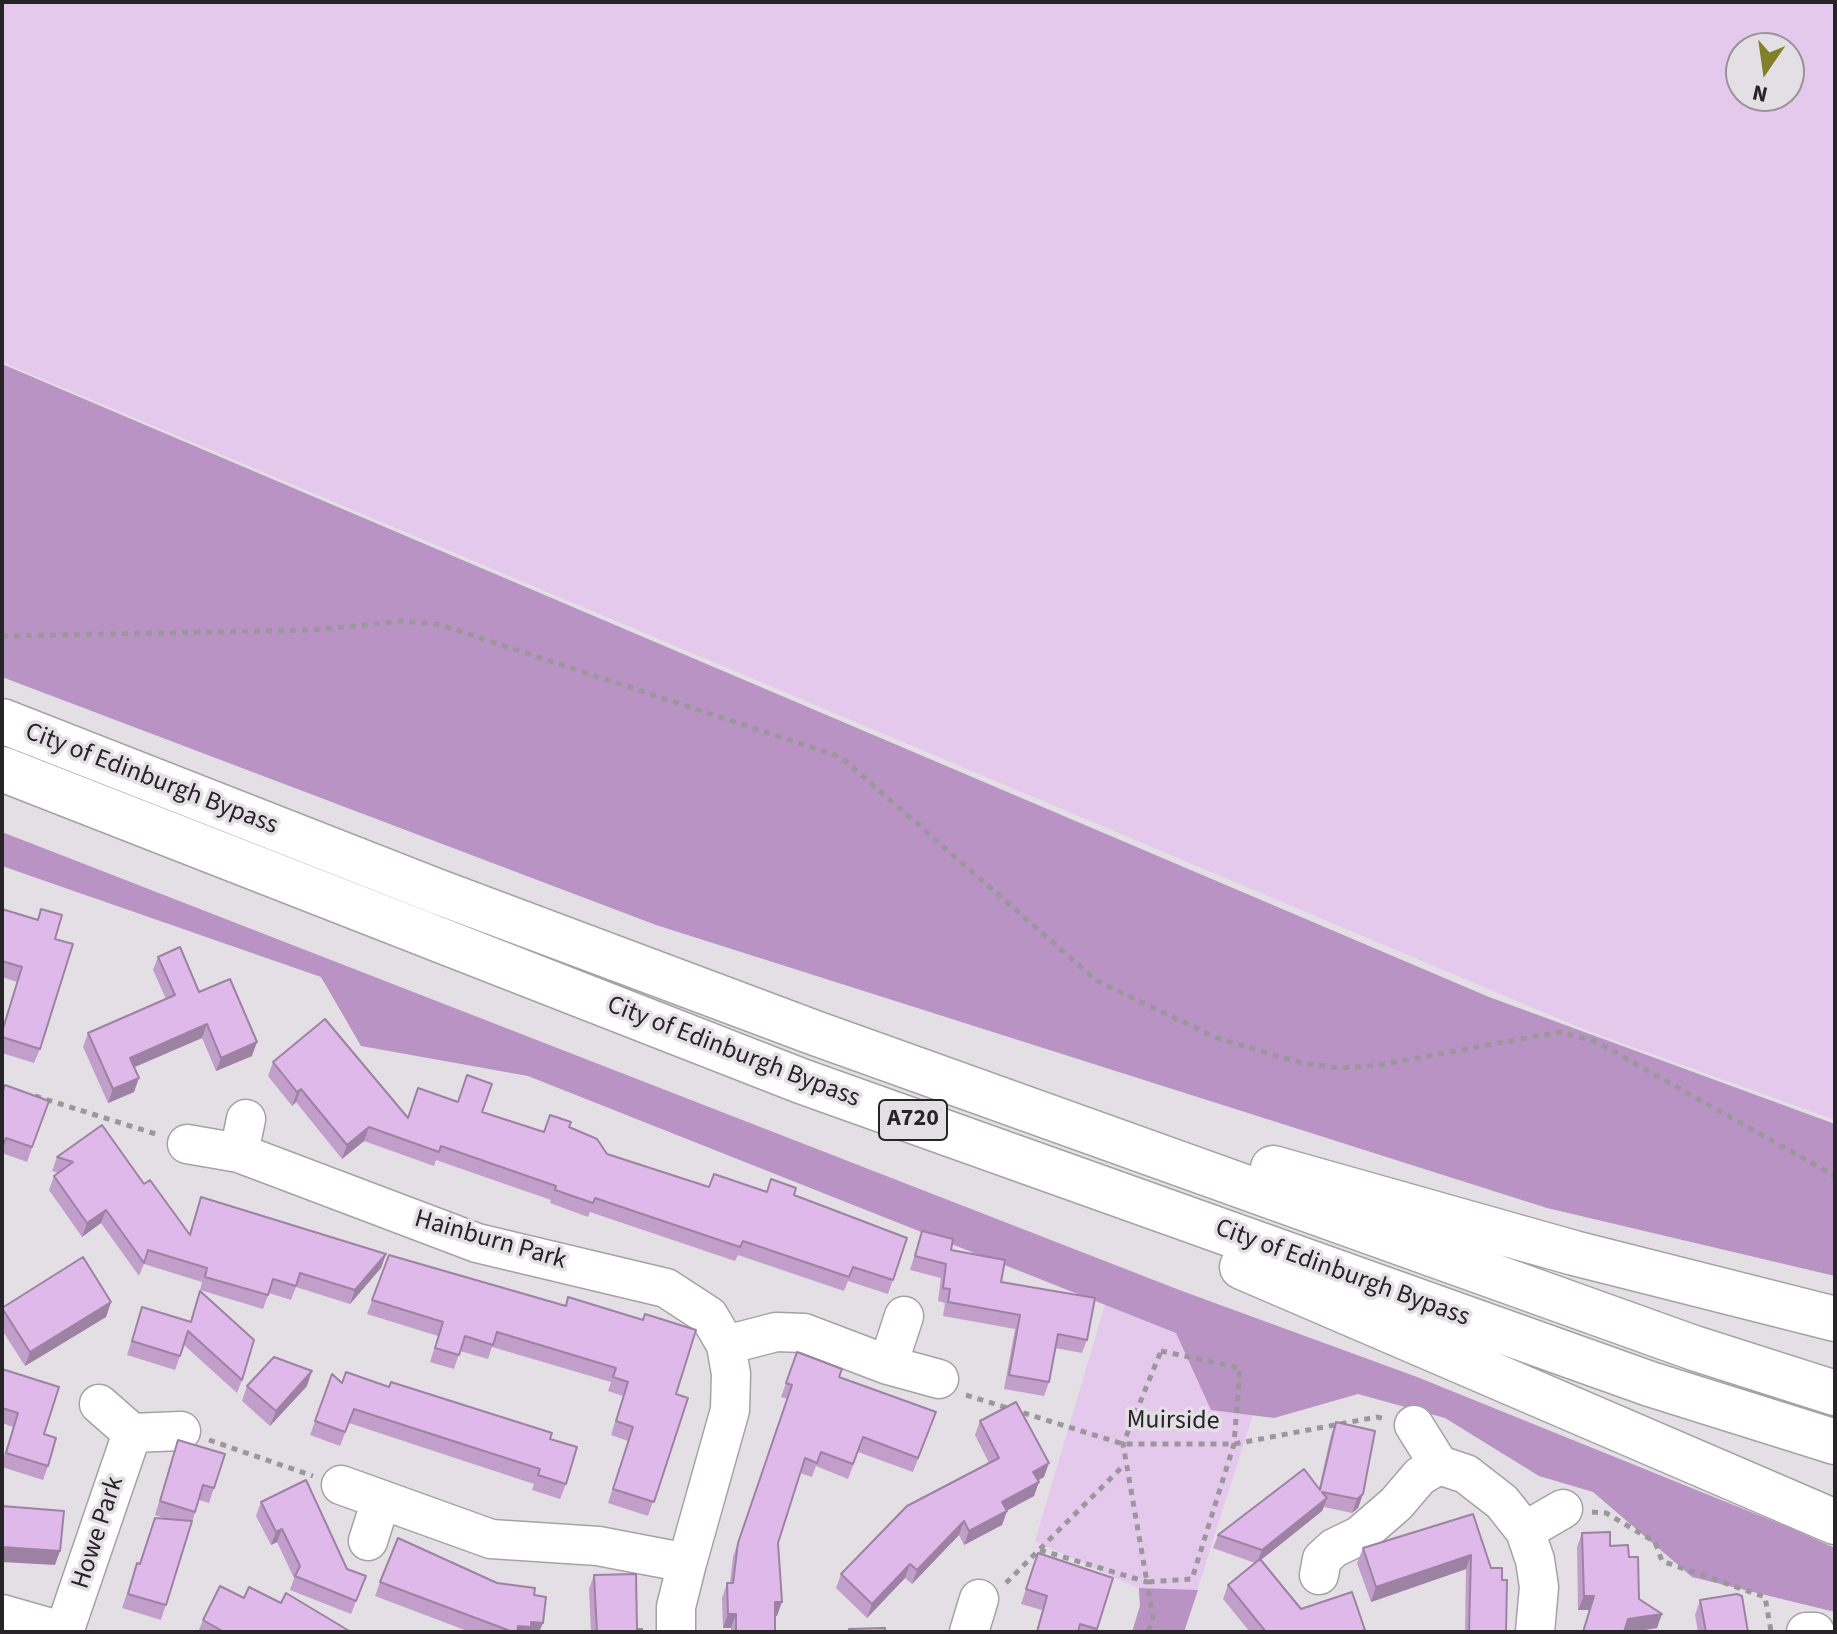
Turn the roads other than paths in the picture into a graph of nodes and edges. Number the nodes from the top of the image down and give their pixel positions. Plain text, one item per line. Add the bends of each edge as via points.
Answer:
1 (2, 721) edge
2 (2, 769) edge
3 (815, 1033) junction
4 (801, 1081) junction
5 (187, 1144) road end
6 (904, 1316) dead end
7 (1835, 1319) edge
8 (726, 1345) junction
9 (888, 1365) junction
10 (939, 1379) road end
11 (1835, 1393) edge
12 (99, 1404) dead end
13 (1414, 1425) road end
14 (181, 1431) road end
15 (132, 1433) junction
16 (1835, 1442) edge
17 (1439, 1465) junction
18 (341, 1485) road end
19 (381, 1500) junction
20 (1563, 1509) road end
21 (1835, 1522) edge
22 (1525, 1531) junction
23 (368, 1541) dead end
24 (687, 1563) junction
25 (1319, 1575) dead end
26 (2, 1614) edge
27 (65, 1632) edge
28 (676, 1632) edge
29 (1535, 1632) edge
30 (1806, 1632) edge
31 (1815, 1632) edge

1 - 3 highway, City of Edinburgh Bypass / A720
2 - 4 highway, City of Edinburgh Bypass / A720
3 - 7 highway via 1559,1249
3 - 11 highway, City of Edinburgh Bypass / A720 via 1694,1348
4 - 16 highway, City of Edinburgh Bypass / A720 via 1635,1379
4 - 21 highway
5 - 8 street, Hainburn Park via 242,1136 477,1243 666,1288 709,1316
6 - 9 street
8 - 9 street via 776,1332 804,1333
8 - 24 street, Hainburn Park via 730,1410
9 - 10 street
12 - 15 street
13 - 17 street
14 - 15 street
15 - 27 street, Howe Park
17 - 22 street via 1478,1483
17 - 25 street via 1420,1476 1359,1536 1334,1548 1322,1559
18 - 19 street
19 - 23 street
19 - 24 street via 491,1539 598,1546
20 - 22 street
22 - 29 street via 1539,1587
24 - 28 street, Hainburn Park
26 - 27 street, Howe Park
30 - 31 street

